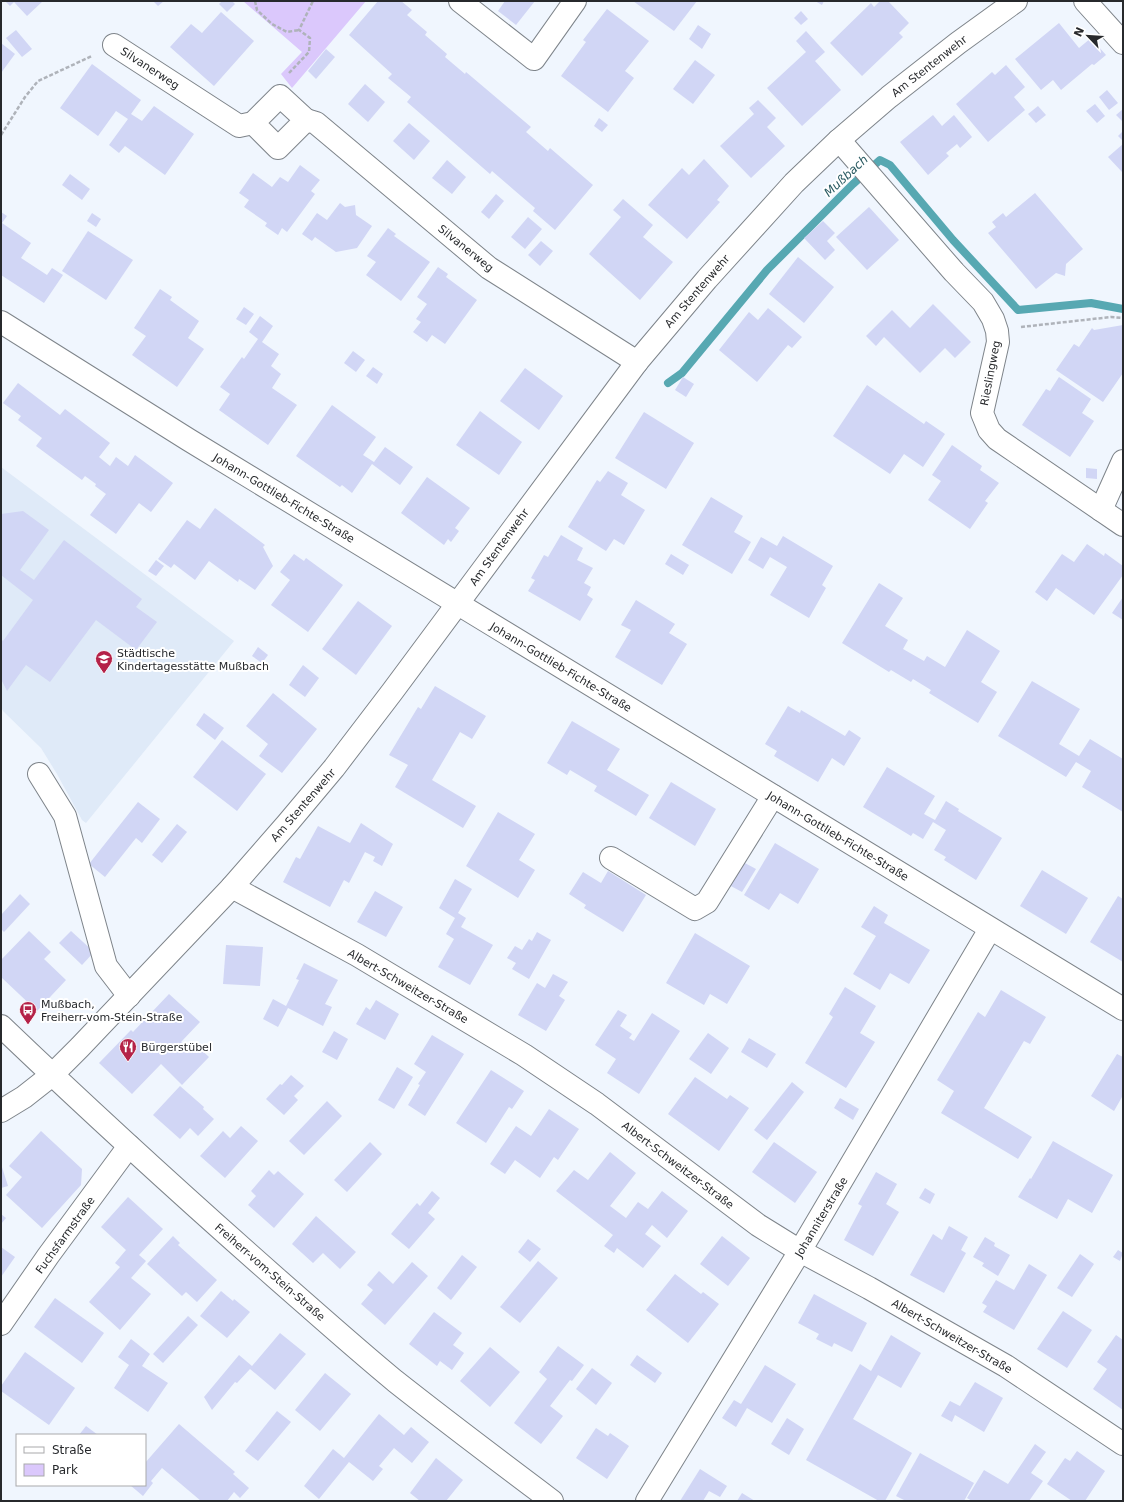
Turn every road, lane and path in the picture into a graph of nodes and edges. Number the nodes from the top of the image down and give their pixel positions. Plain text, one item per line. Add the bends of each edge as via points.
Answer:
1 (255, 1) edge
2 (313, 1) edge
3 (460, 1) edge
4 (575, 1) edge
5 (1016, 1) edge
6 (1085, 1) edge
7 (298, 30) junction
8 (1123, 43) edge
9 (114, 45) joint
10 (280, 96) junction
11 (306, 120) junction
12 (253, 123) junction
13 (1, 135) edge
14 (838, 140) junction
15 (1123, 318) edge
16 (1, 322) edge
17 (997, 331) junction
18 (637, 362) junction
19 (1123, 461) edge
20 (1101, 510) junction
21 (1123, 524) edge
22 (457, 603) junction
23 (39, 774) dead end
24 (772, 796) junction
25 (611, 858) dead end
26 (232, 887) junction
27 (990, 929) junction
28 (129, 996) junction
29 (1123, 1010) edge
30 (1, 1026) edge
31 (52, 1075) junction
32 (1, 1111) edge
33 (129, 1146) junction
34 (800, 1252) junction
35 (1, 1324) edge
36 (1123, 1444) edge
37 (552, 1501) edge
38 (647, 1501) edge

1 - 7 path via 256,10 272,24 287,32
2 - 7 path
3 - 4 street via 534,59
5 - 14 street, Am Stentenwehr via 958,43
6 - 8 street
7 - 10 path via 310,38 309,52 284,77
9 - 12 street, Silvanerweg via 239,126
9 - 13 path, Silvanerweg via 38,81 25,96
10 - 11 street, Silvanerweg
10 - 12 street
11 - 12 street via 278,148
11 - 18 street, Silvanerweg via 316,123 489,268
14 - 17 street, Rieslingweg via 983,302
14 - 18 street, Am Stentenwehr via 743,239 674,316
15 - 17 path via 1111,317
16 - 22 street, Johann-Gottlieb-Fichte-Straße
17 - 20 street, Rieslingweg via 998,342 982,413 989,430 997,439
18 - 22 street, Am Stentenwehr
19 - 20 street
20 - 21 street, Rieslingweg
22 - 24 street, Johann-Gottlieb-Fichte-Straße
22 - 26 street, Am Stentenwehr via 334,768
23 - 28 street via 65,816 106,966
24 - 25 street via 707,902 695,909
24 - 27 street, Johann-Gottlieb-Fichte-Straße
26 - 28 street, Am Stentenwehr
26 - 34 street, Albert-Schweitzer-Straße via 357,955 524,1055 597,1104 758,1225
27 - 29 street, Johann-Gottlieb-Fichte-Straße
27 - 34 street, Johanniterstraße
28 - 31 street, Am Stentenwehr
30 - 31 street, Freiherr-vom-Stein-Straße
31 - 32 street, Am Stentenwehr
31 - 33 street, Freiherr-vom-Stein-Straße
33 - 35 street, Fuchsfarmstraße
33 - 37 street, Freiherr-vom-Stein-Straße via 395,1380
34 - 36 street, Albert-Schweitzer-Straße via 1006,1366
34 - 38 street, Johanniterstraße

